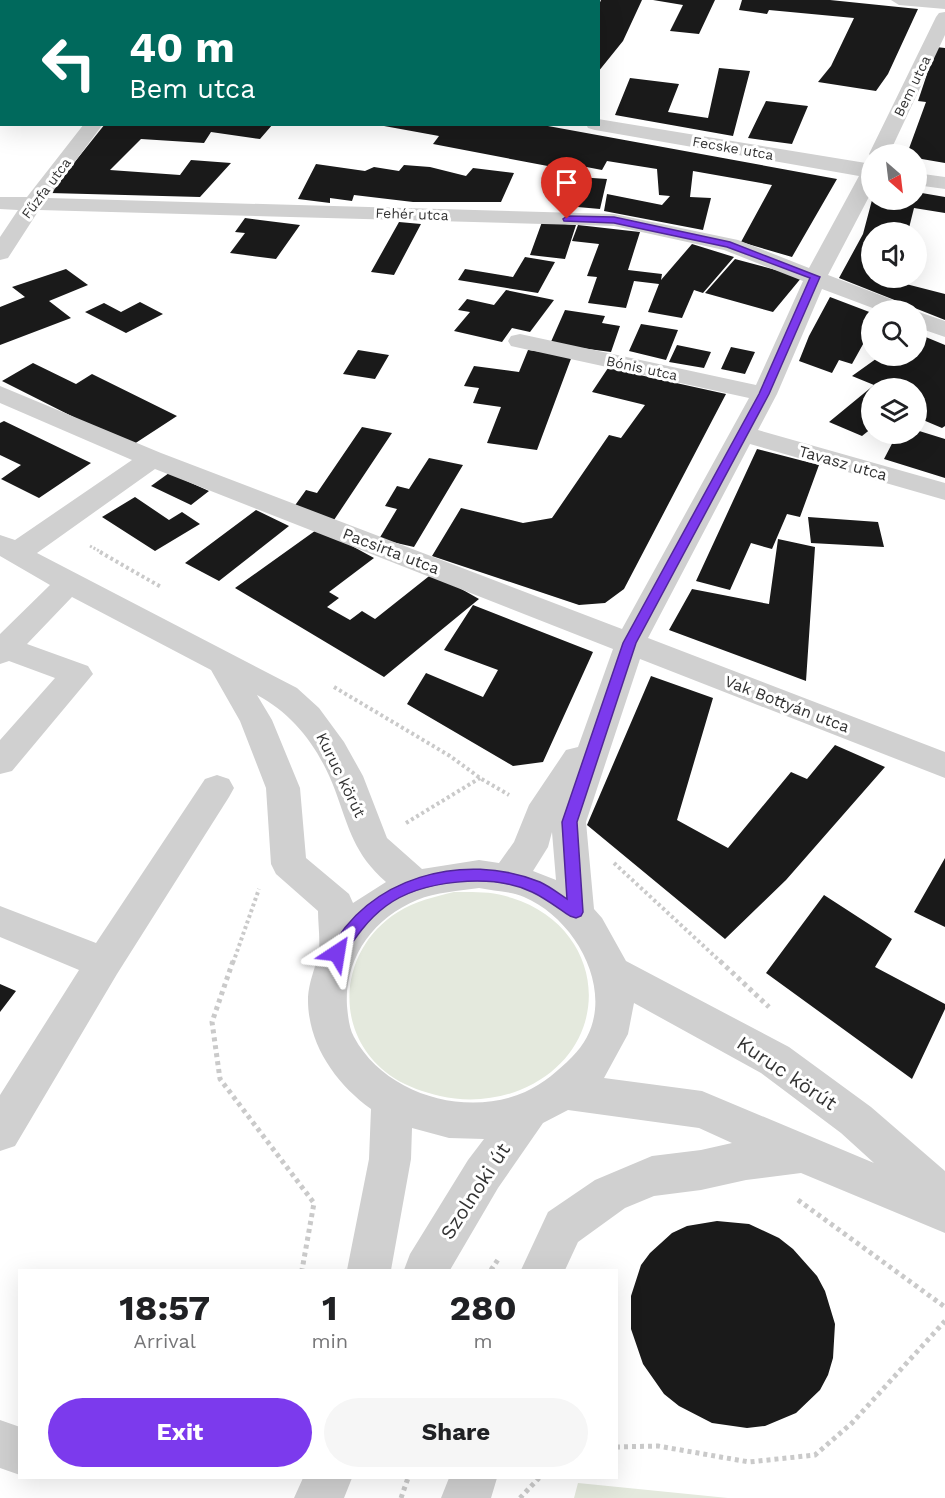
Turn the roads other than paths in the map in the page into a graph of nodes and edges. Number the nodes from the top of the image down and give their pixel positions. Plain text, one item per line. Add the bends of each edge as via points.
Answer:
1 (898, 0) edge
2 (945, 4) edge
3 (945, 17) edge
4 (600, 125) edge
5 (92, 126) edge
6 (884, 144) edge
7 (861, 165) edge
8 (927, 181) edge
9 (945, 183) edge
10 (861, 190) edge
11 (0, 203) edge
12 (33, 204) junction
13 (0, 253) edge
14 (816, 277) junction
15 (873, 300) edge
16 (927, 323) edge
17 (945, 330) edge
18 (520, 341) dead end
19 (0, 394) edge
20 (764, 394) junction
21 (741, 433) junction
22 (152, 459) junction
23 (945, 492) edge
24 (8, 549) edge
25 (69, 583) junction
26 (630, 643) junction
27 (3, 650) edge
28 (222, 663) junction
29 (602, 723) junction
30 (0, 762) edge
31 (945, 765) edge
32 (217, 788) dead end
33 (508, 878) junction
34 (415, 884) junction
35 (576, 912) junction
36 (0, 921) edge
37 (337, 953) junction
38 (104, 963) junction
39 (612, 972) junction
40 (566, 1091) junction
41 (392, 1102) junction
42 (527, 1113) junction
43 (0, 1132) edge
44 (802, 1154) junction
45 (945, 1199) edge
46 (945, 1212) edge
47 (369, 1269) edge
48 (427, 1269) edge
49 (543, 1269) edge
50 (0, 1444) edge
51 (18, 1449) edge
52 (473, 1479) edge
53 (466, 1498) edge

1 - 2 street
3 - 6 street, Bem utca
4 - 7 street, Fecske utca
5 - 12 street, Fűzfa utca
8 - 9 street
10 - 14 street, Bem utca
11 - 12 street, Fehér utca
12 - 13 street, Fűzfa utca
12 - 14 street, Fehér utca via 614,220 730,245
14 - 15 street, Fehér utca
14 - 20 street, Bem utca
16 - 17 street
18 - 20 street, Bónis utca
19 - 22 street, Pacsirta utca
20 - 21 street, Bem utca
21 - 23 street, Tavasz utca
21 - 26 street, Bem utca
22 - 24 street
22 - 26 street, Pacsirta utca
24 - 25 street, Kuruc körút
25 - 27 street
25 - 28 street, Kuruc körút
26 - 29 street, Bem utca
26 - 31 street, Vak Bottyán utca
27 - 30 street via 77,674
28 - 34 street, Kuruc körút via 286,696 308,714 327,740 350,786 372,844
28 - 37 street via 256,720 283,788 289,864 336,905
29 - 33 street, Bem utca via 542,814 530,847
29 - 35 street, Bem utca via 569,822
32 - 38 street
33 - 34 street via 479,874
33 - 35 street via 536,887
34 - 37 street via 382,900 356,924
35 - 39 street via 601,945
36 - 38 street
37 - 41 street via 327,993 333,1034 355,1072
38 - 43 street
39 - 40 street via 615,1003 608,1035 592,1065
39 - 45 street, Kuruc körút via 775,1060 856,1120
40 - 42 street
40 - 44 street via 702,1110
41 - 42 street via 435,1119 482,1122
41 - 47 street via 390,1159
42 - 48 street, Szolnoki út via 483,1174
44 - 46 street
44 - 49 street via 652,1176 610,1194 562,1227
50 - 51 street
52 - 53 street

